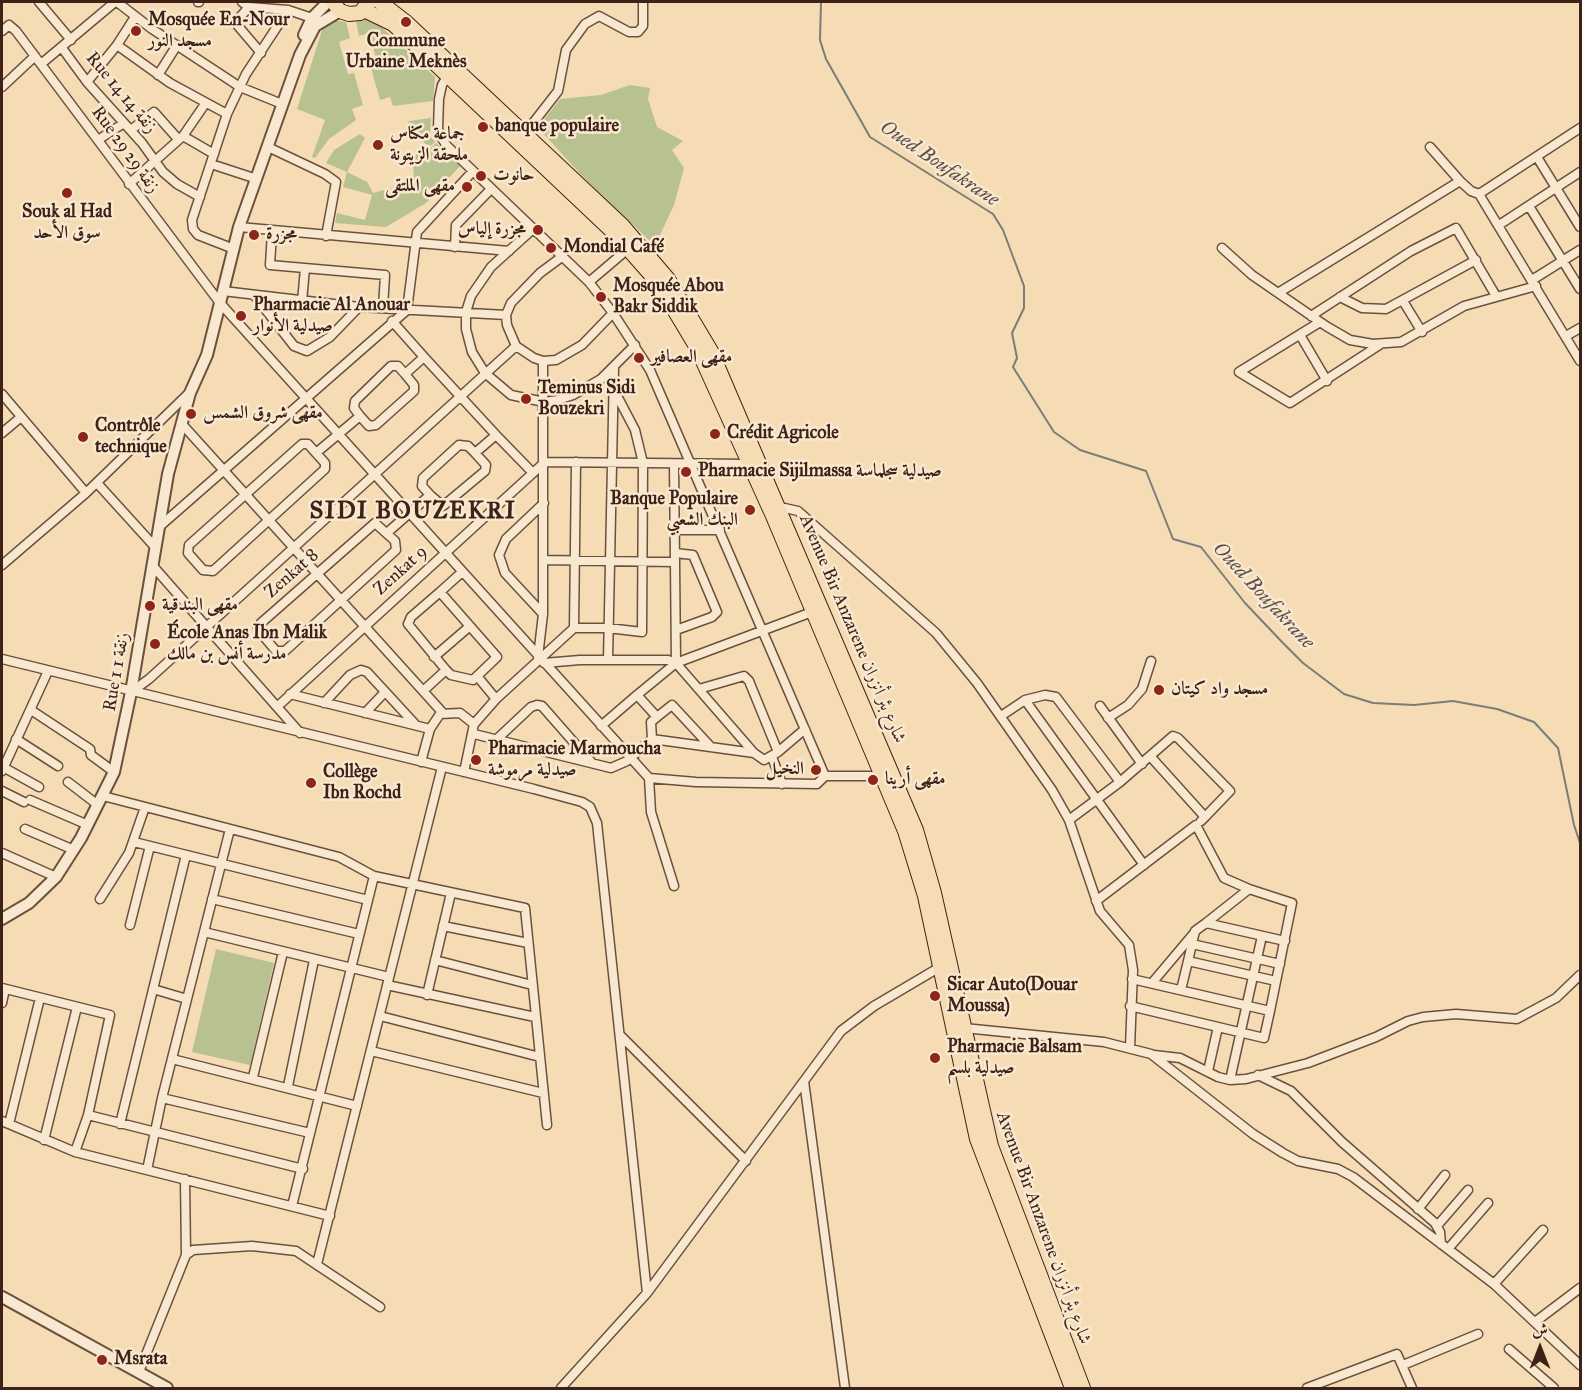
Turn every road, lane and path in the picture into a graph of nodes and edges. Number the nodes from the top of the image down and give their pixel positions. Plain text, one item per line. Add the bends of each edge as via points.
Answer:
1 (328, 2) edge
2 (380, 2) edge
3 (643, 2) edge
4 (35, 3) edge
5 (110, 3) edge
6 (245, 3) edge
7 (336, 6) edge
8 (367, 6) edge
9 (288, 10) junction
10 (135, 17) junction
11 (312, 18) junction
12 (2, 31) edge
13 (71, 40) junction
14 (117, 45) junction
15 (177, 45) junction
16 (62, 48) junction
17 (261, 53) junction
18 (35, 56) junction
19 (300, 56) junction
20 (41, 64) junction
21 (450, 71) junction
22 (158, 75) junction
23 (87, 82) junction
24 (2, 87) edge
25 (240, 87) junction
26 (205, 104) junction
27 (282, 104) junction
28 (227, 114) junction
29 (128, 127) junction
30 (1581, 128) edge
31 (181, 137) junction
32 (522, 138) junction
33 (99, 140) junction
34 (268, 147) junction
35 (1430, 147) dead end
36 (214, 154) junction
37 (1537, 157) junction
38 (154, 161) junction
39 (211, 164) junction
40 (473, 171) junction
41 (1581, 172) edge
42 (256, 179) junction
43 (1460, 181) junction
44 (129, 184) junction
45 (1556, 187) junction
46 (491, 189) junction
47 (1479, 194) junction
48 (200, 197) junction
49 (1529, 206) junction
50 (1577, 214) edge
51 (1499, 225) junction
52 (239, 227) junction
53 (1581, 227) edge
54 (533, 229) junction
55 (272, 232) junction
56 (326, 236) junction
57 (414, 244) junction
58 (455, 247) junction
59 (629, 248) junction
60 (1222, 248) dead end
61 (234, 249) junction
62 (508, 250) junction
63 (1581, 250) edge
64 (563, 256) junction
65 (1476, 260) junction
66 (1564, 261) junction
67 (305, 268) junction
68 (589, 282) junction
69 (1534, 283) junction
70 (1581, 289) edge
71 (223, 291) junction
72 (1278, 293) junction
73 (255, 296) junction
74 (1496, 296) junction
75 (1340, 297) junction
76 (1403, 301) junction
77 (302, 302) junction
78 (220, 303) junction
79 (359, 307) junction
80 (382, 308) junction
81 (407, 310) junction
82 (466, 312) junction
83 (613, 313) junction
84 (506, 315) junction
85 (1311, 316) junction
86 (392, 321) junction
87 (1320, 322) junction
88 (1581, 328) edge
89 (1422, 332) junction
90 (1300, 335) junction
91 (1566, 336) junction
92 (1381, 344) junction
93 (635, 345) junction
94 (516, 346) junction
95 (424, 357) junction
96 (543, 361) junction
97 (1581, 361) edge
98 (615, 367) junction
99 (485, 373) junction
100 (405, 374) junction
101 (1327, 381) junction
102 (613, 388) junction
103 (190, 393) junction
104 (2, 394) edge
105 (460, 395) junction
106 (304, 398) junction
107 (544, 402) junction
108 (360, 416) junction
109 (21, 417) junction
110 (181, 423) junction
111 (2, 433) edge
112 (496, 435) junction
113 (337, 436) junction
114 (316, 453) junction
115 (476, 453) junction
116 (545, 462) junction
117 (576, 462) junction
118 (610, 463) junction
119 (643, 463) junction
120 (674, 464) junction
121 (691, 464) junction
122 (750, 464) junction
123 (224, 471) junction
124 (532, 473) junction
125 (373, 474) junction
126 (97, 483) junction
127 (86, 493) junction
128 (246, 495) junction
129 (430, 495) junction
130 (544, 503) junction
131 (780, 507) junction
132 (408, 514) junction
133 (268, 519) junction
134 (158, 528) junction
135 (674, 530) junction
136 (720, 530) junction
137 (388, 532) junction
138 (155, 547) junction
139 (294, 548) junction
140 (675, 553) junction
141 (445, 554) junction
142 (543, 560) junction
143 (575, 561) junction
144 (609, 561) junction
145 (643, 562) junction
146 (674, 562) junction
147 (2, 565) edge
148 (152, 565) junction
149 (461, 573) junction
150 (318, 575) junction
151 (440, 592) junction
152 (339, 600) junction
153 (812, 612) junction
154 (543, 614) junction
155 (206, 626) junction
156 (364, 626) junction
157 (470, 626) junction
158 (574, 628) junction
159 (608, 628) junction
160 (676, 630) junction
161 (763, 631) junction
162 (434, 657) junction
163 (2, 659) edge
164 (541, 659) junction
165 (608, 660) junction
166 (1151, 661) dead end
167 (676, 663) junction
168 (48, 671) junction
169 (446, 673) junction
170 (478, 680) junction
171 (699, 689) junction
172 (423, 691) junction
173 (131, 692) junction
174 (385, 692) junction
175 (290, 694) junction
176 (637, 695) junction
177 (495, 699) junction
178 (1025, 700) junction
179 (324, 703) junction
180 (278, 706) junction
181 (1100, 706) dead end
182 (31, 710) junction
183 (442, 712) junction
184 (365, 713) junction
185 (1001, 716) junction
186 (657, 717) junction
187 (1108, 718) junction
188 (414, 724) junction
189 (474, 724) junction
190 (601, 726) junction
191 (430, 729) junction
192 (805, 729) junction
193 (300, 733) junction
194 (474, 734) junction
195 (16, 739) junction
196 (497, 739) junction
197 (652, 739) junction
198 (710, 746) junction
199 (754, 753) junction
200 (775, 754) junction
201 (1150, 756) junction
202 (630, 758) junction
203 (421, 762) junction
204 (592, 763) junction
205 (1142, 764) junction
206 (58, 766) dead end
207 (442, 767) junction
208 (2, 769) edge
209 (114, 772) junction
210 (464, 772) junction
211 (825, 776) junction
212 (882, 776) junction
213 (649, 778) junction
214 (68, 782) dead end
215 (1120, 783) junction
216 (782, 784) junction
217 (39, 787) dead end
218 (2, 791) edge
219 (100, 800) junction
220 (1096, 800) junction
221 (145, 807) junction
222 (1205, 817) junction
223 (1069, 820) junction
224 (88, 825) junction
225 (1196, 825) junction
226 (25, 829) dead end
227 (230, 829) junction
228 (134, 842) junction
229 (150, 846) junction
230 (74, 850) junction
231 (2, 853) edge
232 (186, 855) junction
233 (221, 864) junction
234 (1144, 866) junction
235 (374, 876) junction
236 (56, 877) junction
237 (413, 885) junction
238 (674, 886) dead end
239 (1249, 890) junction
240 (451, 893) junction
241 (100, 899) dead end
242 (212, 899) junction
243 (368, 900) junction
244 (1096, 901) junction
245 (2, 919) edge
246 (1206, 923) junction
247 (130, 925) dead end
248 (443, 926) junction
249 (204, 932) junction
250 (1195, 932) junction
251 (359, 934) junction
252 (1262, 936) junction
253 (1285, 941) junction
254 (528, 943) junction
255 (1192, 944) junction
256 (283, 952) junction
257 (1258, 959) junction
258 (314, 960) junction
259 (435, 960) junction
260 (1188, 962) junction
261 (1280, 964) junction
262 (940, 967) junction
263 (351, 968) junction
264 (1581, 975) edge
265 (1254, 977) junction
266 (1132, 979) junction
267 (388, 981) junction
268 (1276, 981) junction
269 (1152, 983) junction
270 (532, 985) junction
271 (3, 988) edge
272 (153, 989) junction
273 (1181, 990) junction
274 (427, 995) junction
275 (40, 998) junction
276 (187, 999) junction
277 (2, 1003) edge
278 (1130, 1006) junction
279 (1247, 1006) junction
280 (77, 1007) junction
281 (1270, 1011) junction
282 (380, 1016) junction
283 (535, 1017) junction
284 (1218, 1027) junction
285 (964, 1028) junction
286 (1241, 1032) junction
287 (620, 1034) junction
288 (1130, 1048) junction
289 (371, 1051) junction
290 (1151, 1054) junction
291 (540, 1057) junction
292 (172, 1059) junction
293 (1208, 1071) junction
294 (1257, 1075) junction
295 (253, 1077) junction
296 (1230, 1080) junction
297 (804, 1081) junction
298 (288, 1086) junction
299 (543, 1093) junction
300 (320, 1095) junction
301 (162, 1098) junction
302 (357, 1106) junction
303 (88, 1115) junction
304 (5, 1123) edge
305 (120, 1124) junction
306 (547, 1125) dead end
307 (157, 1131) junction
308 (310, 1133) junction
309 (44, 1140) junction
310 (75, 1152) junction
311 (746, 1161) junction
312 (303, 1169) junction
313 (147, 1170) junction
314 (1445, 1175) dead end
315 (185, 1179) junction
316 (1468, 1190) dead end
317 (1488, 1203) dead end
318 (292, 1206) junction
319 (1418, 1209) junction
320 (330, 1216) junction
321 (1437, 1226) junction
322 (1543, 1230) dead end
323 (1445, 1247) junction
324 (186, 1255) junction
325 (317, 1264) junction
326 (1494, 1284) junction
327 (1581, 1287) edge
328 (646, 1293) junction
329 (2, 1297) edge
330 (380, 1307) dead end
331 (1535, 1322) junction
332 (1478, 1334) dead end
333 (1509, 1349) dead end
334 (1403, 1365) junction
335 (1581, 1365) edge
336 (139, 1372) junction
337 (167, 1389) edge
338 (561, 1389) edge
339 (845, 1389) edge
340 (1072, 1389) edge
341 (1083, 1389) edge
342 (1307, 1389) edge
343 (1412, 1389) edge
344 (1554, 1389) edge

1 - 11 street
2 - 21 main road, Avenue Bir Anzarene شارع بئر أنزران
3 - 32 street via 644,26 638,32 629,32 599,16 585,24 566,50 558,91
4 - 13 street
5 - 10 street
5 - 13 street
6 - 9 street
6 - 17 street via 238,26
7 - 8 main road, Avenue Bir Anzarene شارع بئر أنزران via 355,14
7 - 19 street via 315,26
8 - 21 main road, Avenue Bir Anzarene شارع بئر أنزران
9 - 11 street
9 - 17 street
10 - 14 street
10 - 15 street
11 - 19 street
12 - 18 street, Rue 29 زنقة 29 via 12,26
13 - 16 street
14 - 22 street
14 - 23 street
15 - 22 street
15 - 25 street
16 - 20 street
16 - 23 street, Rue 14 زنقة 14
17 - 25 street
18 - 20 street, Rue 29 زنقة 29
18 - 24 street
19 - 27 street, Rue 1 زنقة 1
20 - 33 street, Rue 29 زنقة 29
21 - 32 main road, Avenue Bir Anzarene شارع بئر أنزران
21 - 40 street via 439,99 438,129 447,146
22 - 26 street
23 - 29 street, Rue 14 زنقة 14
25 - 27 street
25 - 28 street
26 - 28 street
26 - 31 street
27 - 34 street, Rue 1 زنقة 1
28 - 36 street
29 - 31 street via 154,112
29 - 33 street
29 - 38 street, Rue 14 زنقة 14
30 - 37 street
31 - 36 street
31 - 38 street
32 - 59 main road, Avenue Bir Anzarene شارع بئر أنزران
32 - 131 main road, Avenue Bir Anzarene شارع بئر أنزران via 621,225 683,300 721,370
33 - 44 street, Rue 29 زنقة 29
34 - 42 street, Rue 1 زنقة 1
34 - 56 street via 336,182
35 - 43 street
36 - 39 street
37 - 45 street
37 - 47 street
38 - 44 street
38 - 48 street, Rue 14 زنقة 14 via 177,184
39 - 42 street
39 - 48 street
40 - 46 street
40 - 57 street via 419,229
41 - 45 street
42 - 52 street, Rue 1 زنقة 1
43 - 47 street
43 - 72 street
44 - 78 street, Rue 29 زنقة 29
45 - 49 street
45 - 50 street
46 - 54 street
46 - 58 street via 456,225
47 - 51 street
48 - 61 street via 192,223 194,232
49 - 51 street
49 - 66 street
50 - 53 street
51 - 69 street
52 - 55 street
52 - 61 street, Rue 1 زنقة 1
54 - 62 street
54 - 64 street
55 - 56 street
55 - 67 street via 270,265
56 - 57 street
57 - 58 street
57 - 81 street
58 - 62 street
59 - 68 street
59 - 122 main road, Avenue Bir Anzarene شارع بئر أنزران via 658,283 697,348
60 - 72 street
61 - 71 street, Rue 1 زنقة 1
62 - 82 street via 479,282
63 - 66 street
64 - 68 street
64 - 84 street via 519,293
65 - 74 street
65 - 75 street via 1456,228 1411,251
65 - 76 street
66 - 69 street
66 - 70 street
67 - 77 street
67 - 80 street via 385,275
68 - 83 street
69 - 74 street
69 - 91 street
71 - 73 street
71 - 78 street, Rue 1 زنقة 1
72 - 85 street
73 - 77 street
73 - 79 street via 294,346 306,351 330,337
74 - 89 street via 1464,306
75 - 76 street via 1374,310
75 - 85 street
76 - 89 street
77 - 79 street
78 - 103 street, Rue 1 زنقة 1 via 207,355
78 - 106 street, Rue 29 زنقة 29
79 - 80 street
80 - 81 street
81 - 82 street
81 - 86 street
82 - 84 street
82 - 99 street via 469,342
83 - 93 street
83 - 96 street via 568,355
84 - 94 street
85 - 87 street
86 - 95 street
86 - 106 street
87 - 90 street
87 - 92 street via 1350,340
88 - 91 street
89 - 92 street via 1401,342
90 - 101 street
90 - 101 street via 1239,372 1290,403
91 - 97 street
92 - 101 street
93 - 98 street
93 - 121 street
94 - 96 street
94 - 99 street
95 - 100 street
95 - 105 street
96 - 107 street
98 - 102 street
98 - 107 street via 573,395
99 - 105 street
99 - 107 street via 511,395
100 - 108 street via 394,365 369,387 353,404
100 - 108 street via 414,391 373,427
102 - 118 street
102 - 119 street via 635,430
103 - 110 street, Rue 1 زنقة 1
103 - 126 street
104 - 109 street
105 - 112 street
105 - 125 street
106 - 113 street, Rue 29 زنقة 29
106 - 123 street
107 - 116 street
108 - 113 street
109 - 111 street
109 - 127 street
110 - 123 street
110 - 134 street, Rue 1 زنقة 1
112 - 115 street
112 - 124 street
113 - 114 street
113 - 125 street, Rue 29 زنقة 29
114 - 128 street via 308,444 302,444
114 - 133 street via 325,469
115 - 129 street via 459,445 421,482
115 - 129 street via 486,465 485,471 443,506
116 - 117 street
116 - 124 street, Zenkat 9
116 - 130 street
117 - 118 street
117 - 143 street
118 - 119 street
118 - 144 street
119 - 120 street
119 - 145 street
120 - 121 street
120 - 135 street
121 - 122 street
121 - 136 street
122 - 153 main road, Avenue Bir Anzarene شارع بئر أنزران
123 - 128 street
123 - 134 street
124 - 141 street, Zenkat 9
125 - 132 street, Rue 29 زنقة 29
125 - 139 street
126 - 127 street
126 - 138 street
127 - 147 street
128 - 133 street
128 - 133 street via 189,545 188,553 203,570 213,571
129 - 132 street
130 - 142 street
130 - 154 street via 506,539 499,555 505,573
131 - 185 street via 798,511 936,633
131 - 285 main road, Avenue Bir Anzarene شارع بئر أنزران via 916,830
132 - 137 street
132 - 141 street, Rue 29 زنقة 29
133 - 139 street
134 - 138 street, Rue 1 زنقة 1
135 - 136 street
135 - 140 street
136 - 161 street
137 - 150 street, Zenkat 8 via 375,523
137 - 152 street via 396,550
138 - 148 street, Rue 1 زنقة 1
139 - 150 street
139 - 155 street
140 - 146 street
140 - 160 street via 693,555 717,612
141 - 149 street, Rue 29 زنقة 29
141 - 156 street, Zenkat 9
142 - 143 street
142 - 154 street
143 - 144 street
143 - 158 street
144 - 145 street
144 - 159 street
145 - 146 street
145 - 159 street via 642,632
146 - 160 street
148 - 155 street
148 - 173 street, Rue 1 زنقة 1
149 - 151 street
149 - 164 street, Rue 29 زنقة 29
150 - 152 street
150 - 152 street, Zenkat 8 via 258,628 280,653
151 - 157 street
151 - 162 street via 408,624
152 - 156 street
153 - 161 street
153 - 212 main road, Avenue Bir Anzarene شارع بئر أنزران
154 - 164 street
155 - 173 street
155 - 180 street
156 - 172 street
156 - 175 street, Zenkat 9
157 - 162 street
157 - 170 street via 497,657
158 - 159 street
158 - 164 street
159 - 165 street
160 - 167 street
161 - 167 street
161 - 192 street
162 - 169 street
163 - 168 street
164 - 165 street
164 - 177 street
164 - 190 street, Rue 29 زنقة 29
165 - 167 street
166 - 187 street via 1142,689 1128,705
167 - 171 street
167 - 176 street
168 - 173 street
168 - 182 street
169 - 170 street
169 - 172 street
170 - 177 street
171 - 199 street
171 - 200 street via 744,676
172 - 183 street
173 - 193 street
173 - 209 street, Rue 1 زنقة 1
174 - 179 street via 367,672 358,670
174 - 184 street
174 - 188 street
175 - 179 street
175 - 180 street, Zenkat 9
176 - 186 street
176 - 190 street
177 - 189 street
178 - 185 street
178 - 215 street via 1045,695 1056,698
178 - 220 street
179 - 184 street
180 - 193 street
181 - 187 street
182 - 195 street
182 - 209 street via 90,749 91,755
183 - 189 street via 460,713
183 - 191 street
184 - 188 street
185 - 223 street
186 - 197 street via 651,722
186 - 198 street via 672,705
187 - 205 street
188 - 191 street
189 - 194 street
190 - 202 street, Rue 29 زنقة 29
191 - 203 street
192 - 200 street
192 - 211 street
193 - 203 street
194 - 196 street
194 - 210 street
195 - 206 street
195 - 208 street
196 - 204 street
196 - 204 street via 531,707 542,706
197 - 198 street
197 - 202 street
198 - 199 street
199 - 200 street via 764,760
200 - 216 street
201 - 205 street
201 - 222 street
201 - 222 street via 1169,739 1178,738 1227,787 1228,795
202 - 204 street via 610,768
202 - 213 street, Rue 29 زنقة 29
203 - 207 street
205 - 215 street
207 - 210 street
207 - 237 street
208 - 217 street
209 - 219 street, Rue 1 زنقة 1
210 - 287 street via 582,802 594,814
211 - 212 street
211 - 216 street via 817,784
212 - 262 main road, Avenue Bir Anzarene شارع بئر أنزران via 917,867
213 - 216 street
213 - 238 street via 651,812
214 - 219 street
215 - 220 street
218 - 224 street
219 - 221 street
219 - 224 street, Rue 1 زنقة 1
220 - 223 street
220 - 234 street
221 - 227 street
221 - 228 street
222 - 225 street
223 - 244 street
224 - 230 street, Rue 1 زنقة 1
225 - 234 street
225 - 239 street via 1224,878
226 - 230 street
227 - 233 street
227 - 235 street via 339,857
228 - 229 street
228 - 241 street
229 - 232 street
229 - 247 street
230 - 236 street, Rue 1 زنقة 1
231 - 236 street
232 - 233 street
232 - 272 street
233 - 242 street
233 - 243 street
234 - 244 street
235 - 237 street
235 - 243 street
236 - 245 street, Rue 1 زنقة 1 via 30,903
237 - 240 street
237 - 267 street
239 - 246 street
239 - 253 street via 1292,903
240 - 248 street
240 - 254 street via 525,908
242 - 249 street
242 - 251 street
243 - 251 street
244 - 266 street via 1129,945
246 - 250 street
246 - 252 street
248 - 254 street
248 - 259 street
249 - 256 street
249 - 276 street
250 - 255 street
250 - 269 street
251 - 263 street
252 - 253 street
252 - 257 street
253 - 261 street
254 - 270 street
255 - 257 street
255 - 260 street
256 - 258 street
256 - 295 street
257 - 261 street
257 - 265 street
258 - 263 street
258 - 298 street
259 - 270 street
259 - 274 street
260 - 265 street
260 - 273 street
261 - 268 street
262 - 297 street via 874,1006 841,1031
262 - 340 main road, Avenue Bir Anzarene شارع بئر أنزران via 977,1139
263 - 267 street
263 - 300 street
264 - 294 street via 1557,998 1517,1019 1456,1014 1423,1017 1351,1048
265 - 268 street
265 - 279 street
266 - 269 street
266 - 278 street
267 - 274 street
267 - 282 street
268 - 281 street
269 - 273 street
270 - 283 street
271 - 275 street
271 - 277 street
272 - 276 street
272 - 305 street
273 - 279 street
274 - 283 street
275 - 280 street
275 - 304 street
276 - 292 street
278 - 284 street
278 - 288 street
279 - 281 street
279 - 286 street
280 - 303 street via 110,1015
280 - 309 street
281 - 286 street via 1264,1038
282 - 289 street
282 - 291 street
283 - 291 street
284 - 286 street
284 - 293 street
285 - 288 street
285 - 341 main road, Avenue Bir Anzarene شارع بئر أنزران via 991,1146
286 - 296 street
287 - 311 street
287 - 328 street
288 - 290 street
289 - 299 street
289 - 302 street
290 - 293 street via 1180,1058
290 - 323 street via 1263,1141 1298,1161 1338,1169 1353,1177
291 - 299 street
292 - 295 street
292 - 301 street
293 - 296 street
294 - 296 street
294 - 319 street via 1291,1091
295 - 298 street
297 - 311 street
297 - 339 street
298 - 300 street
299 - 306 street
300 - 302 street
300 - 308 street
301 - 307 street
301 - 308 street
302 - 320 street
303 - 305 street
303 - 310 street
304 - 309 street
305 - 307 street
307 - 312 street
307 - 313 street
308 - 312 street
309 - 310 street
310 - 313 street
311 - 328 street
312 - 318 street
313 - 315 street
314 - 319 street
315 - 318 street
315 - 324 street
316 - 321 street
317 - 323 street
318 - 320 street
319 - 321 street
320 - 325 street
321 - 323 street
322 - 326 street
323 - 326 street
324 - 325 street via 208,1248 280,1247 296,1251
324 - 336 street
325 - 330 street
326 - 331 street
327 - 331 street
328 - 338 street
329 - 336 street
331 - 335 street
332 - 334 street
333 - 344 street
334 - 342 street via 1397,1354
334 - 343 street
336 - 337 street

